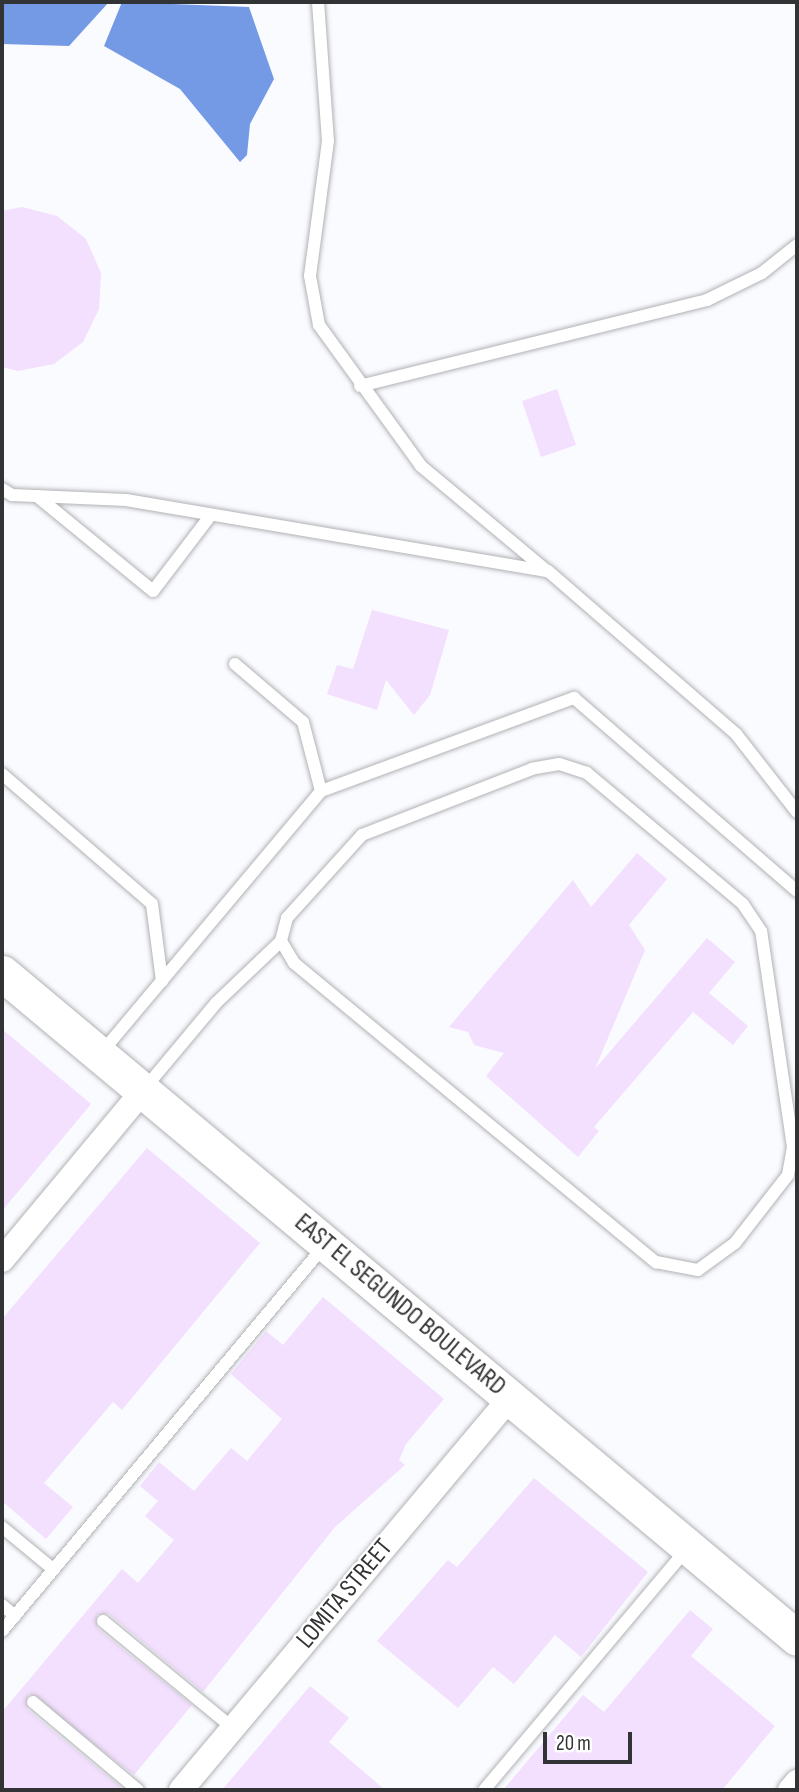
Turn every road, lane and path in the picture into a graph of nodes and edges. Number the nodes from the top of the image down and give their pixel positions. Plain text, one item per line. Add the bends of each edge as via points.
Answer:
1 (317, 2) edge
2 (797, 245) edge
3 (360, 386) junction
4 (2, 489) edge
5 (37, 496) junction
6 (211, 515) junction
7 (548, 572) junction
8 (235, 664) dead end
9 (2, 774) edge
10 (321, 791) junction
11 (797, 812) edge
12 (797, 891) edge
13 (281, 941) junction
14 (4, 979) edge
15 (162, 981) junction
16 (99, 1055) junction
17 (143, 1091) junction
18 (326, 1244) junction
19 (2, 1260) edge
20 (510, 1398) junction
21 (2, 1527) edge
22 (689, 1547) junction
23 (54, 1570) junction
24 (2, 1605) edge
25 (15, 1616) junction
26 (103, 1621) dead end
27 (2, 1631) edge
28 (797, 1637) edge
29 (33, 1702) dead end
30 (233, 1728) junction
31 (797, 1782) edge
32 (138, 1790) edge
33 (181, 1790) edge
34 (484, 1790) edge
35 (790, 1790) edge

1 - 3 lane via 328,141 310,276 319,325
2 - 3 lane via 762,273 707,300
3 - 7 lane via 421,466
4 - 5 lane
5 - 6 lane via 127,500
5 - 6 lane via 153,591
6 - 7 lane
7 - 11 lane via 736,734
8 - 10 lane via 303,722
9 - 15 lane via 152,904
10 - 12 lane via 574,698
10 - 15 lane
13 - 13 lane via 294,963 656,1262 698,1270 735,1243 788,1175 793,1147 761,931 743,904 587,773 559,764 532,769 362,835 288,918
13 - 17 lane via 216,1003
14 - 16 main road, EAST EL SEGUNDO BOULEVARD
15 - 16 lane
16 - 17 main road, EAST EL SEGUNDO BOULEVARD
17 - 18 main road, EAST EL SEGUNDO BOULEVARD
17 - 19 street
18 - 20 main road, EAST EL SEGUNDO BOULEVARD
18 - 23 lane
20 - 22 main road, EAST EL SEGUNDO BOULEVARD
20 - 30 street, LOMITA STREET
21 - 23 lane
22 - 28 main road, EAST EL SEGUNDO BOULEVARD
22 - 34 lane
23 - 25 lane
24 - 25 lane
25 - 27 lane
26 - 30 lane
29 - 32 lane
30 - 33 street, LOMITA STREET
31 - 35 street

